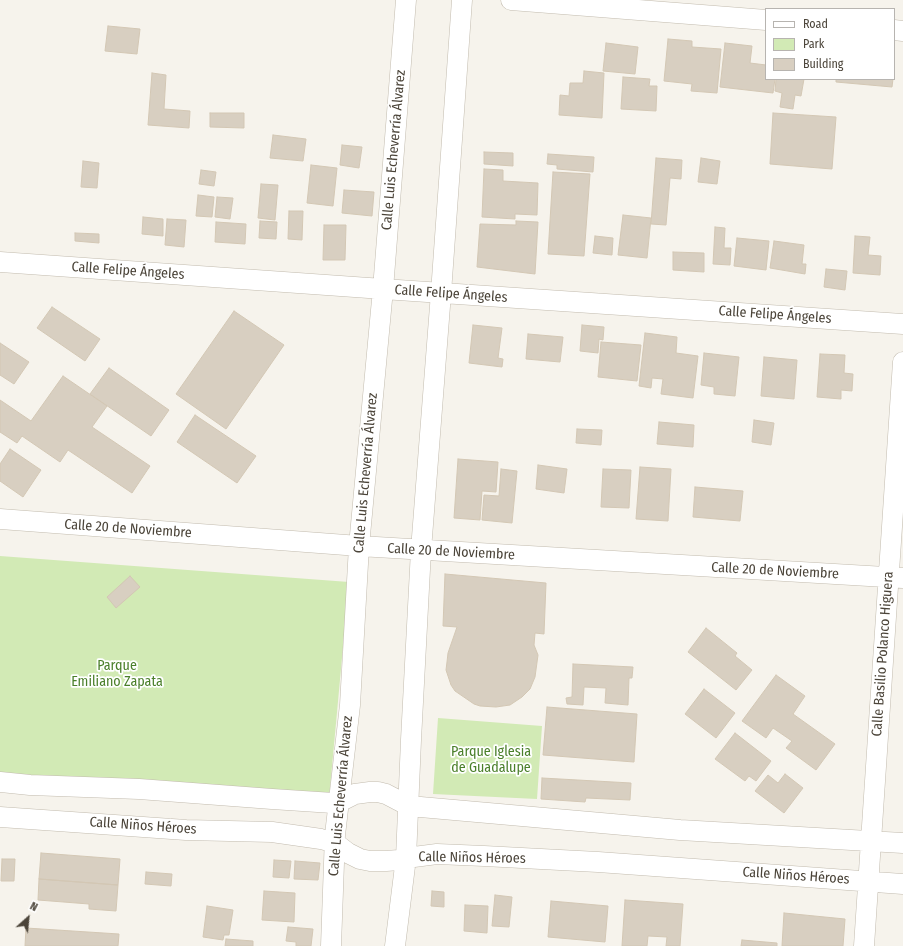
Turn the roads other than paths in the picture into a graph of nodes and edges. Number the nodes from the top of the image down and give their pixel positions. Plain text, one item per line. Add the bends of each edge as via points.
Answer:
1 (406, 0) edge
2 (462, 0) edge
3 (511, 0) edge
4 (765, 20) edge
5 (0, 262) edge
6 (383, 289) junction
7 (441, 293) junction
8 (903, 324) edge
9 (903, 362) edge
10 (0, 519) edge
11 (359, 546) junction
12 (421, 550) junction
13 (896, 578) edge
14 (0, 782) edge
15 (339, 802) junction
16 (409, 806) junction
17 (0, 817) edge
18 (871, 841) junction
19 (335, 843) junction
20 (903, 843) edge
21 (406, 858) junction
22 (868, 881) junction
23 (903, 884) edge
24 (331, 946) edge
25 (395, 946) edge
26 (864, 946) edge

1 - 6 street, Calle Luis Echeverría Álvarez
2 - 7 street
3 - 4 street
5 - 6 street, Calle Felipe Ángeles
6 - 7 street, Calle Felipe Ángeles
6 - 11 street, Calle Luis Echeverría Álvarez
7 - 8 street, Calle Felipe Ángeles
7 - 12 street
9 - 13 street, Calle Basilio Polanco Higuera
10 - 11 street, Calle 20 de Noviembre
11 - 12 street, Calle 20 de Noviembre
11 - 15 street, Calle Luis Echeverría Álvarez via 350,705
12 - 13 street, Calle 20 de Noviembre
12 - 16 street
13 - 18 street, Calle Basilio Polanco Higuera
14 - 15 street
15 - 16 street via 356,794 378,792
15 - 19 street, Calle Luis Echeverría Álvarez
16 - 18 street via 680,830
16 - 21 street
17 - 19 street, Calle Niños Héroes via 186,830 272,832 321,838
18 - 20 street
18 - 22 street, Calle Basilio Polanco Higuera
19 - 21 street, Calle Niños Héroes via 360,859 370,861
19 - 24 street, Calle Luis Echeverría Álvarez
21 - 22 street, Calle Niños Héroes via 437,854 590,861
21 - 25 street
22 - 23 street, Calle Niños Héroes
22 - 26 street, Calle Basilio Polanco Higuera

